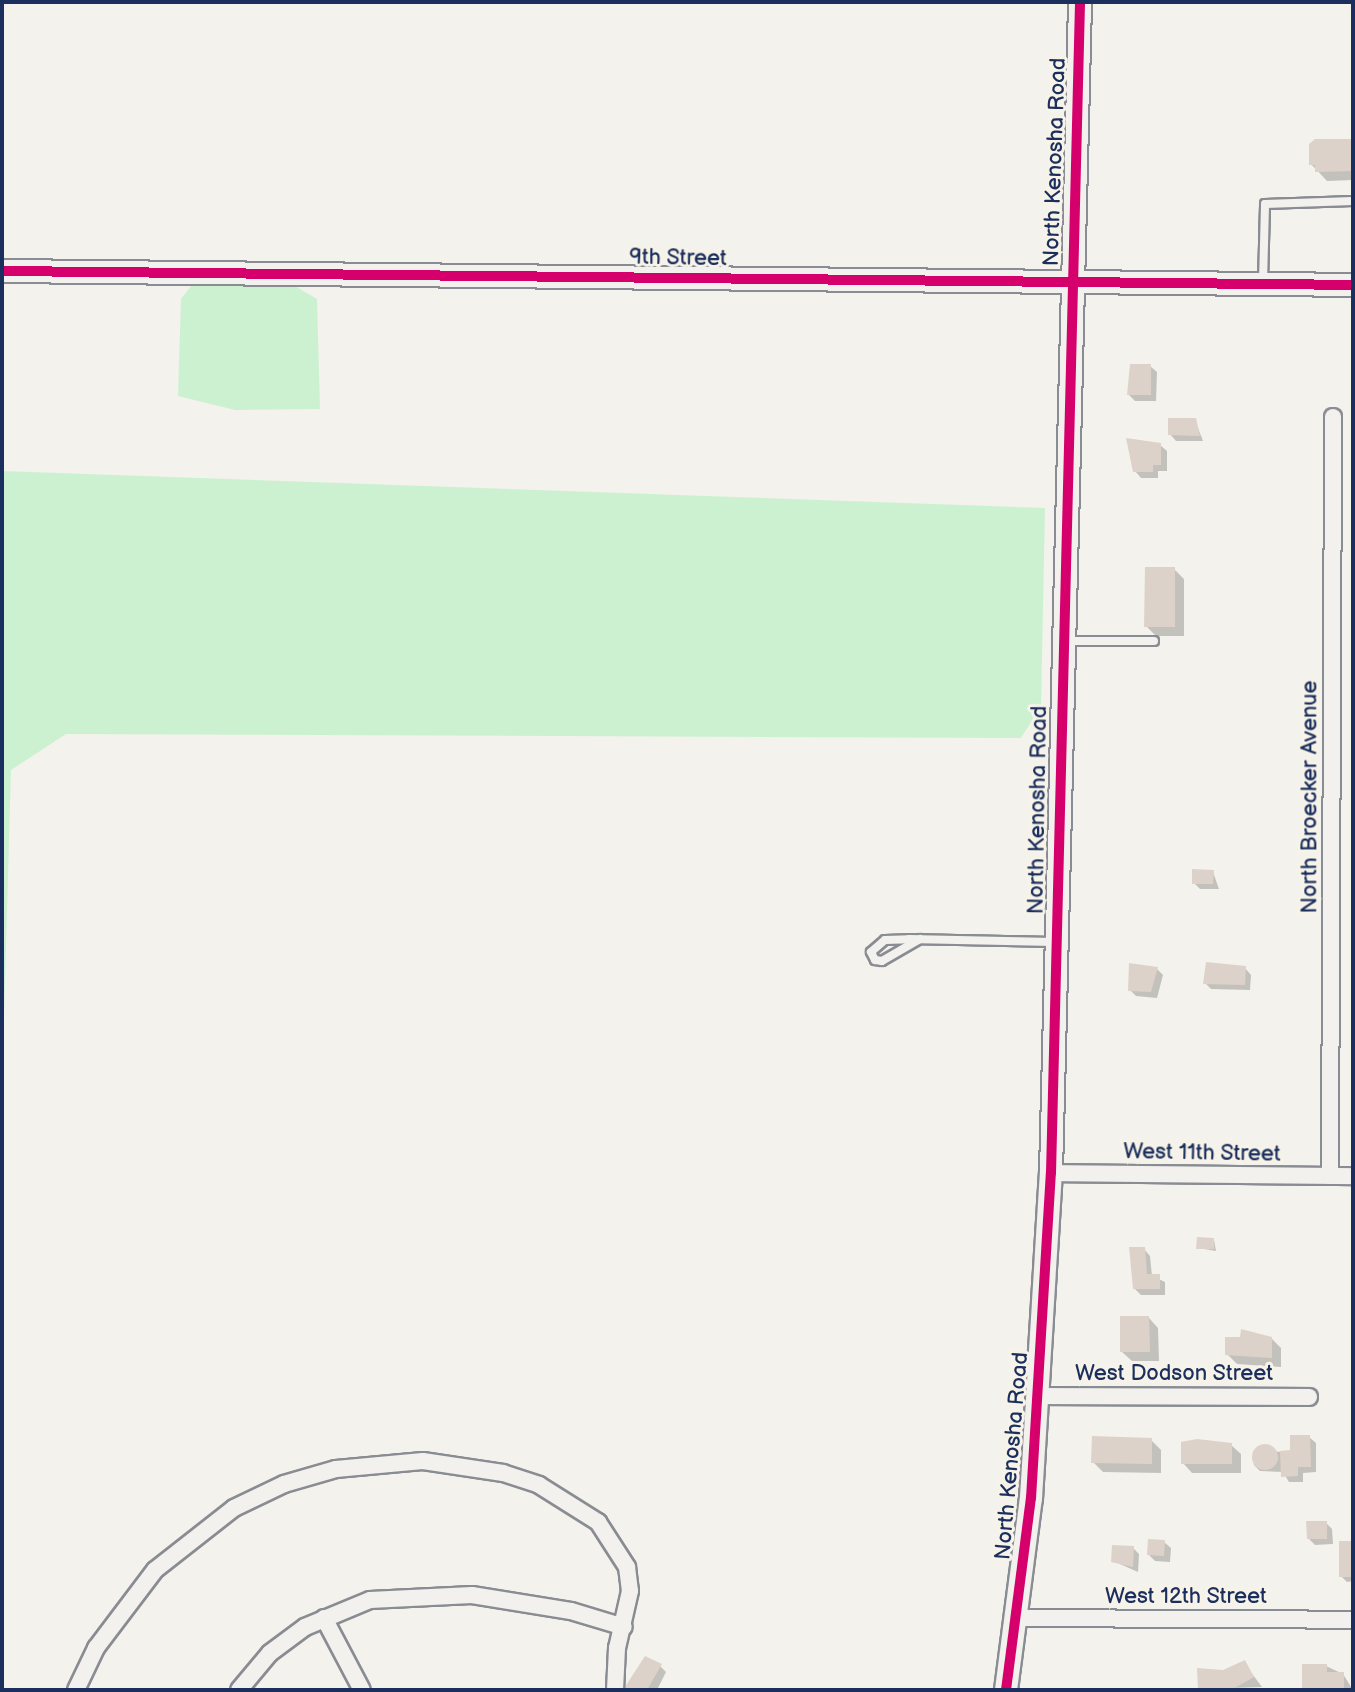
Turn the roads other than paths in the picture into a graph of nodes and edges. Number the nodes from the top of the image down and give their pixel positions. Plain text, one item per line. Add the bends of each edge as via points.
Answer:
1 (1080, 2) edge
2 (1353, 201) edge
3 (2, 271) edge
4 (1072, 283) junction
5 (1262, 285) junction
6 (1353, 285) edge
7 (1333, 417) dead end
8 (1062, 641) junction
9 (1154, 641) dead end
10 (920, 939) junction
11 (1055, 942) junction
12 (1051, 1173) junction
13 (1330, 1176) junction
14 (1353, 1176) edge
15 (1039, 1396) junction
16 (1309, 1397) dead end
17 (324, 1618) junction
18 (1018, 1618) junction
19 (1353, 1620) edge
20 (624, 1627) junction
21 (76, 1690) edge
22 (239, 1690) edge
23 (362, 1690) edge
24 (615, 1690) edge
25 (1006, 1690) edge

1 - 4 street, North Kenosha Road
2 - 5 lane via 1265,204
3 - 4 street, 9th Street
4 - 5 street, 9th Street
4 - 8 street, North Kenosha Road
5 - 6 street, 9th Street
7 - 13 street, North Broecker Avenue
8 - 9 lane
8 - 11 street, North Kenosha Road
10 - 10 lane via 885,940 871,952 882,961
10 - 11 lane
11 - 12 street, North Kenosha Road
12 - 13 street, West 11th Street
12 - 15 street, North Kenosha Road
13 - 14 street, West 11th Street
15 - 16 street, West Dodson Street
15 - 18 street, North Kenosha Road
17 - 20 street via 370,1600 472,1595 571,1611
17 - 22 street via 270,1653
17 - 23 street
18 - 19 street, West 12th Street
18 - 25 street, North Kenosha Road
20 - 21 street via 630,1591 627,1567 598,1522 574,1504 503,1473 384,1461 284,1484 234,1508 194,1537 128,1602
20 - 24 street

